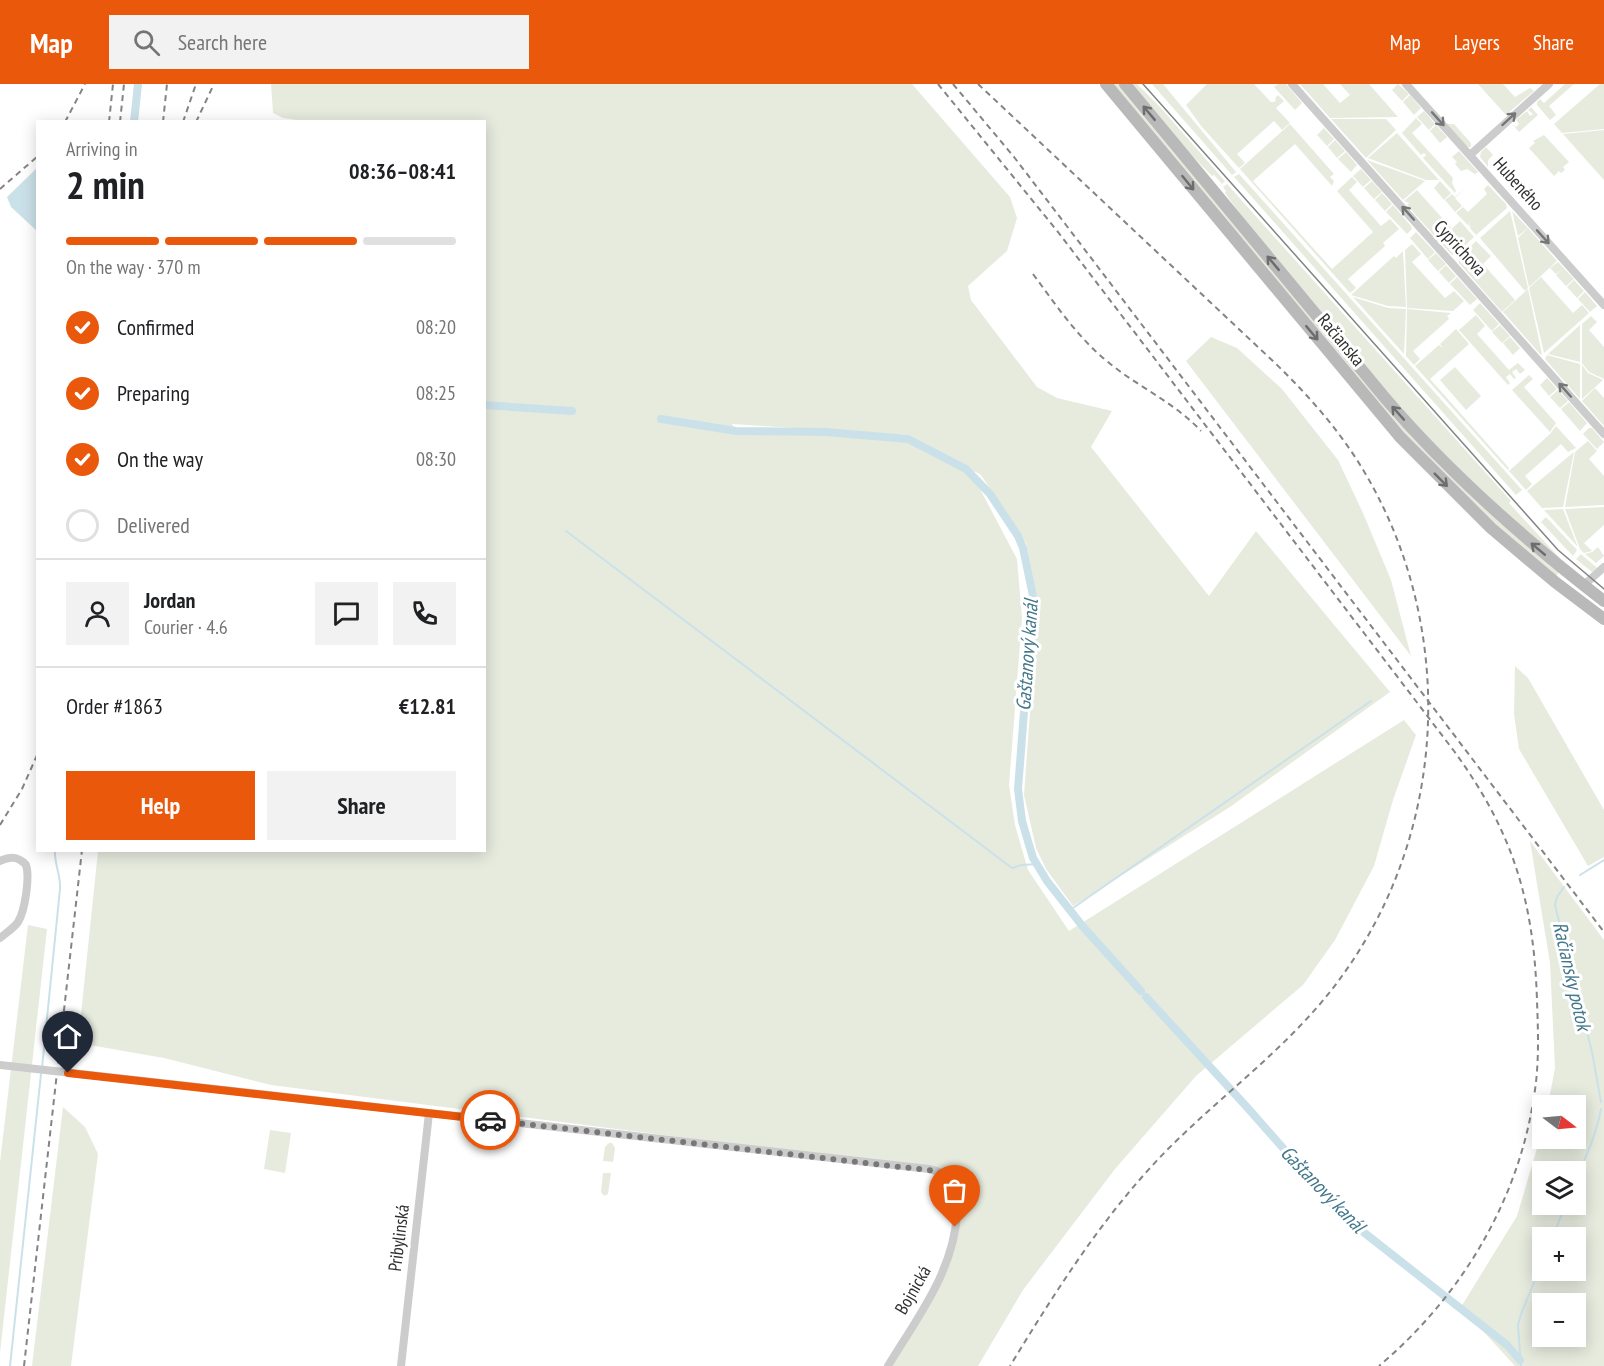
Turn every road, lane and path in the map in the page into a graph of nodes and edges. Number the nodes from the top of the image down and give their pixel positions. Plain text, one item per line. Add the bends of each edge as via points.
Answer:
1 (1106, 84) edge
2 (1125, 84) edge
3 (1292, 84) edge
4 (1406, 84) edge
5 (1549, 84) edge
6 (1470, 154) junction
7 (1604, 305) edge
8 (1604, 434) edge
9 (1604, 567) edge
10 (1583, 586) junction
11 (1573, 596) junction
12 (1604, 602) edge
13 (1604, 619) edge
14 (0, 861) edge
15 (0, 938) edge
16 (0, 1065) edge
17 (429, 1113) junction
18 (401, 1366) edge
19 (888, 1366) edge

1 -> 11 main road, Račianska via 1400,437 1491,528
10 -> 2 main road, Račianska via 1492,509 1398,413
8 -> 3 street, Cyprichova
4 -> 6 street, Hubeného
6 -> 5 street
6 -> 7 street, Hubeného
9 - 10 street
10 - 11 main road
10 - 12 main road, Račianska
11 - 13 main road, Račianska
14 - 15 street via 17,858 27,869 21,915 17,924
16 - 17 street, Bojnická, bridge
17 - 18 street, Pribylinská
17 - 19 street, Bojnická via 941,1172 952,1180 957,1193 952,1248 939,1281

